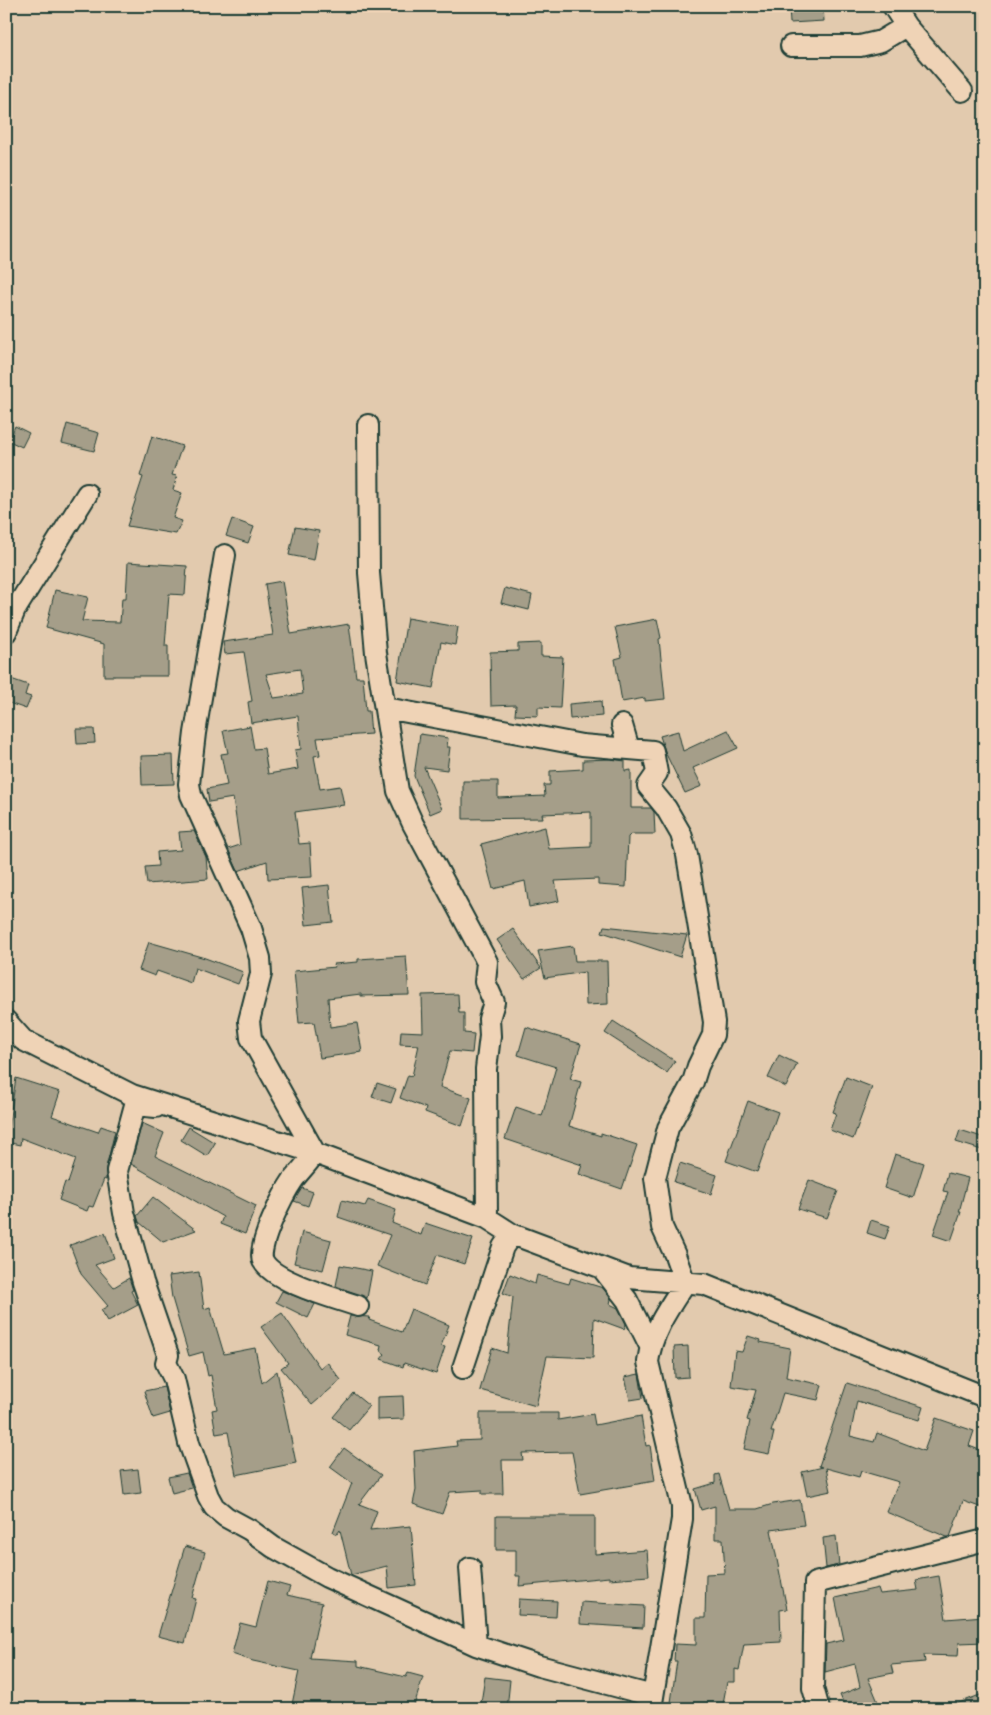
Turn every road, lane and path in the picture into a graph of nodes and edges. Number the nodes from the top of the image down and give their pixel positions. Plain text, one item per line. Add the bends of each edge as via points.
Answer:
1 (893, 6) edge
2 (906, 26) junction
3 (791, 46) dead end
4 (962, 92) dead end
5 (368, 425) dead end
6 (87, 494) dead end
7 (225, 555) dead end
8 (6, 632) edge
9 (386, 708) junction
10 (622, 725) dead end
11 (629, 749) junction
12 (6, 1021) edge
13 (187, 1111) junction
14 (315, 1153) junction
15 (487, 1218) junction
16 (512, 1234) junction
17 (600, 1267) junction
18 (685, 1283) junction
19 (358, 1306) dead end
20 (650, 1346) junction
21 (463, 1368) dead end
22 (985, 1397) edge
23 (985, 1540) edge
24 (470, 1568) dead end
25 (476, 1645) junction
26 (652, 1702) edge
27 (819, 1709) edge

1 - 2 street
2 - 3 street via 881,41 860,46
2 - 4 street
5 - 9 street via 369,572 376,653
6 - 8 street via 15,610
7 - 14 street via 189,784 191,795 251,928 260,958 261,974 249,1021 251,1038
9 - 11 street via 582,745
9 - 15 street via 398,791 426,851 487,962 485,982 494,1002 489,1019 486,1068
10 - 11 street
11 - 18 street via 653,751 657,773 648,786 681,834 696,901 713,1010 713,1035 668,1128 655,1178 662,1227
12 - 13 street via 24,1040 132,1095
13 - 14 street
13 - 25 street via 135,1105 118,1171 124,1213 168,1355 166,1363 174,1378 189,1443 214,1508 273,1547 327,1577
14 - 15 street
14 - 19 street via 285,1195 262,1244 263,1261 281,1278
15 - 16 street
16 - 17 street
16 - 21 street via 503,1247
17 - 18 street via 629,1278
17 - 20 street via 627,1300
18 - 20 street via 660,1321
18 - 22 street via 704,1284
20 - 26 street via 648,1362 654,1393 682,1506
23 - 27 street via 815,1583 813,1688
24 - 25 street
25 - 26 street

